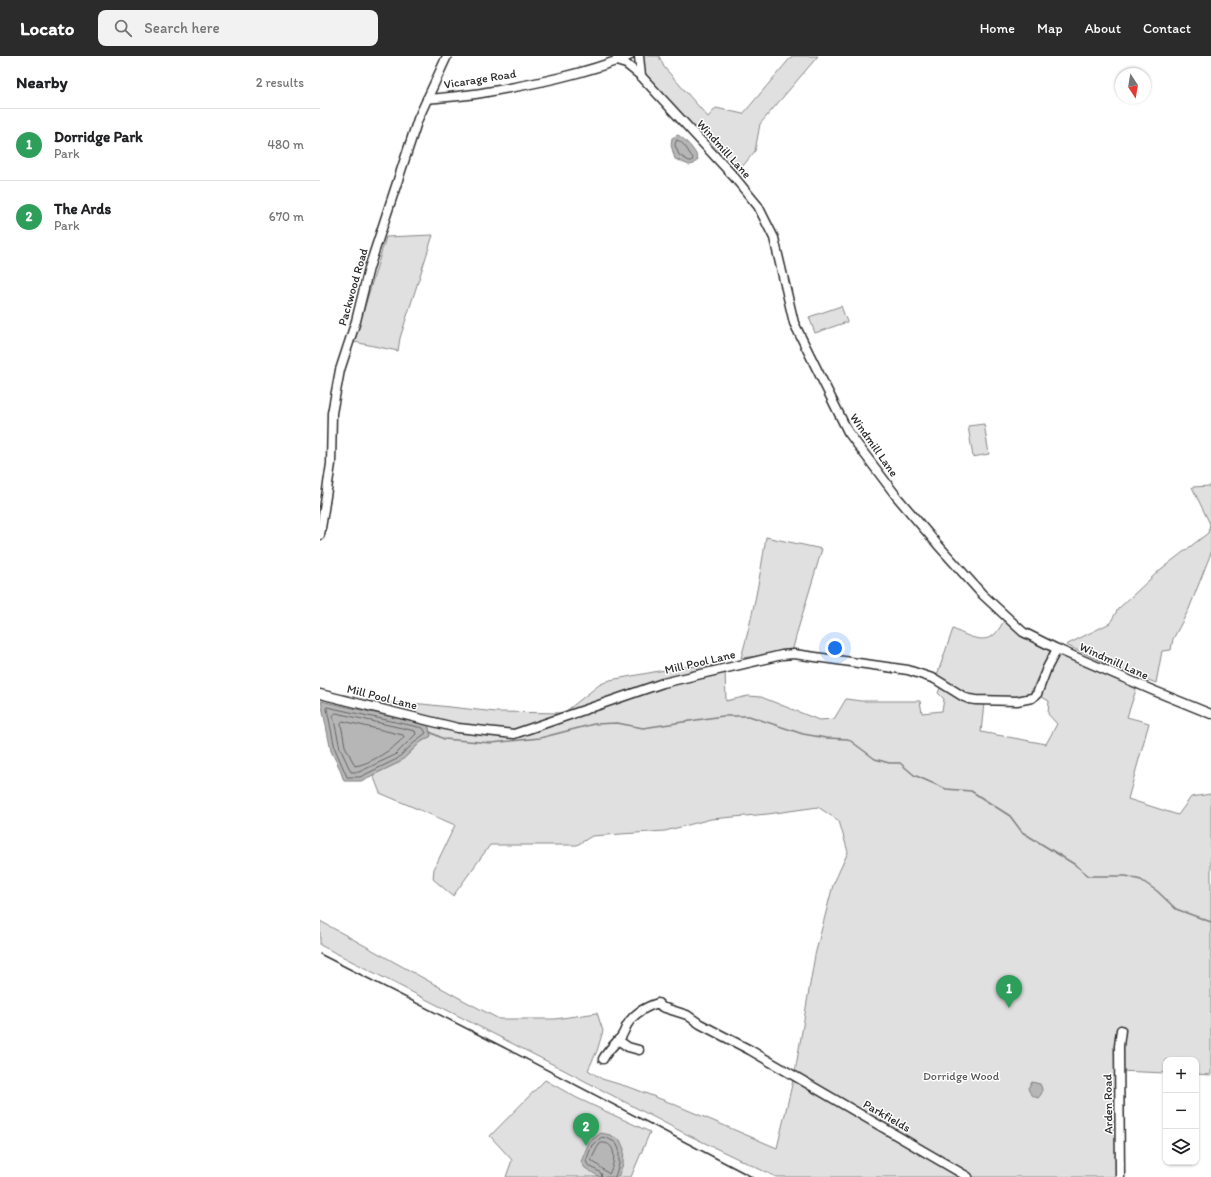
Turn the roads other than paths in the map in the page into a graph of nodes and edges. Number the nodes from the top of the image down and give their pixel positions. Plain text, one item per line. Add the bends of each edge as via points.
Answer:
1 (447, 56) edge
2 (628, 56) edge
3 (639, 56) edge
4 (616, 61) junction
5 (641, 76) junction
6 (434, 85) junction
7 (443, 97) junction
8 (427, 99) junction
9 (320, 535) edge
10 (1057, 649) junction
11 (320, 694) edge
12 (1211, 714) edge
13 (1121, 1030) dead end
14 (618, 1040) junction
15 (639, 1050) dead end
16 (603, 1059) dead end
17 (968, 1177) edge
18 (1120, 1177) edge

1 - 6 street, Packwood Road
2 - 4 street, Vicarage Road
3 - 5 street
4 - 5 street, Windmill Lane via 626,64
4 - 7 street, Vicarage Road via 539,82
5 - 10 street, Windmill Lane via 758,206 774,238 794,323 848,432 897,497 982,594 1023,632
6 - 7 street
6 - 8 street, Packwood Road
7 - 8 street, Vicarage Road
8 - 9 street, Packwood Road via 418,119 369,268 340,370 332,413 331,464
10 - 11 street, Mill Pool Lane via 1037,694 1024,701 976,700 964,697 935,679 908,670 794,654 662,683 514,734 458,728
10 - 12 street, Windmill Lane
13 - 18 street, Arden Road
14 - 15 street via 628,1047
14 - 16 street, Parkfields
14 - 17 street, Parkfields via 637,1013 658,1003 662,1007 685,1014

